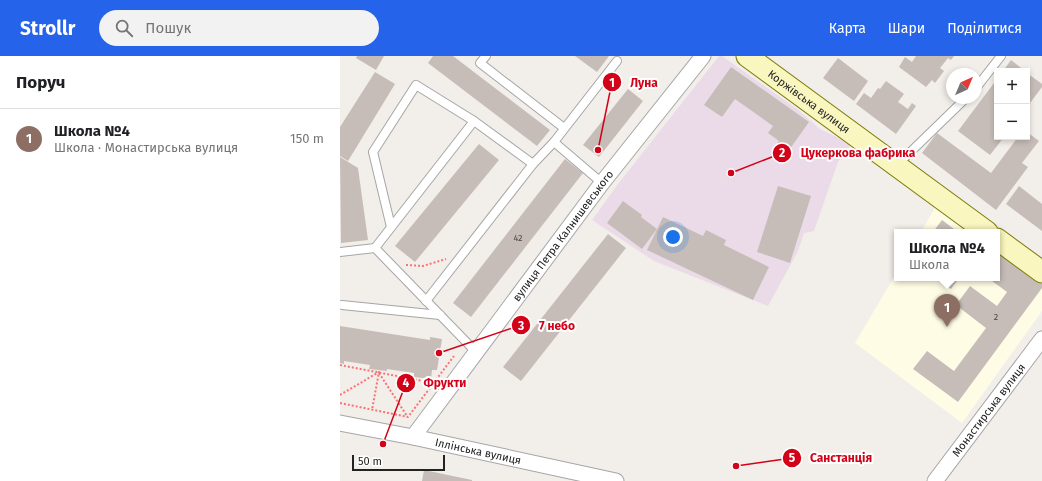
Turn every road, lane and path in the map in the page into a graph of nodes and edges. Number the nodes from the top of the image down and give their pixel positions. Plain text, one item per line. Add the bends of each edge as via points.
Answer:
1 (486, 56) edge
2 (703, 56) edge
3 (747, 56) edge
4 (1002, 56) edge
5 (617, 61) dead end
6 (982, 81) edge
7 (960, 104) edge
8 (474, 121) junction
9 (564, 128) junction
10 (554, 142) junction
11 (534, 164) junction
12 (897, 166) junction
13 (602, 183) junction
14 (391, 227) junction
15 (983, 229) edge
16 (1000, 241) edge
17 (375, 248) junction
18 (340, 252) edge
19 (463, 253) junction
20 (406, 265) dead end
21 (1042, 272) edge
22 (426, 301) junction
23 (342, 305) dead end
24 (440, 315) junction
25 (1042, 339) edge
26 (471, 347) junction
27 (340, 365) edge
28 (379, 372) junction
29 (434, 383) junction
30 (340, 395) edge
31 (340, 403) edge
32 (372, 410) junction
33 (408, 417) junction
34 (340, 423) edge
35 (413, 437) junction
36 (615, 481) edge
37 (935, 481) edge

1 - 9 lane via 480,64
2 - 13 street, вулиця Петра Калнишевського
3 - 12 street, Коржівська вулиця
4 - 6 lane
5 - 9 lane
7 - 12 lane
8 - 11 lane
8 - 14 lane
8 - 14 lane via 416,85 373,152
9 - 10 lane
10 - 11 lane
10 - 13 lane
11 - 19 lane
12 - 15 street, Коржівська вулиця
13 - 26 street, вулиця Петра Калнишевського
14 - 17 lane
16 - 21 street
17 - 18 lane
17 - 22 lane
19 - 20 path via 423,266
19 - 22 lane
22 - 24 lane
23 - 24 lane
24 - 26 lane
25 - 37 street, Монастирська вулиця
26 - 29 path
26 - 35 street, вулиця Петра Калнишевського
27 - 28 path
28 - 29 path
28 - 30 path
28 - 32 path
28 - 33 path
29 - 33 path
31 - 32 path
32 - 33 path
34 - 35 street, Іллінська вулиця
35 - 36 street, Іллінська вулиця

